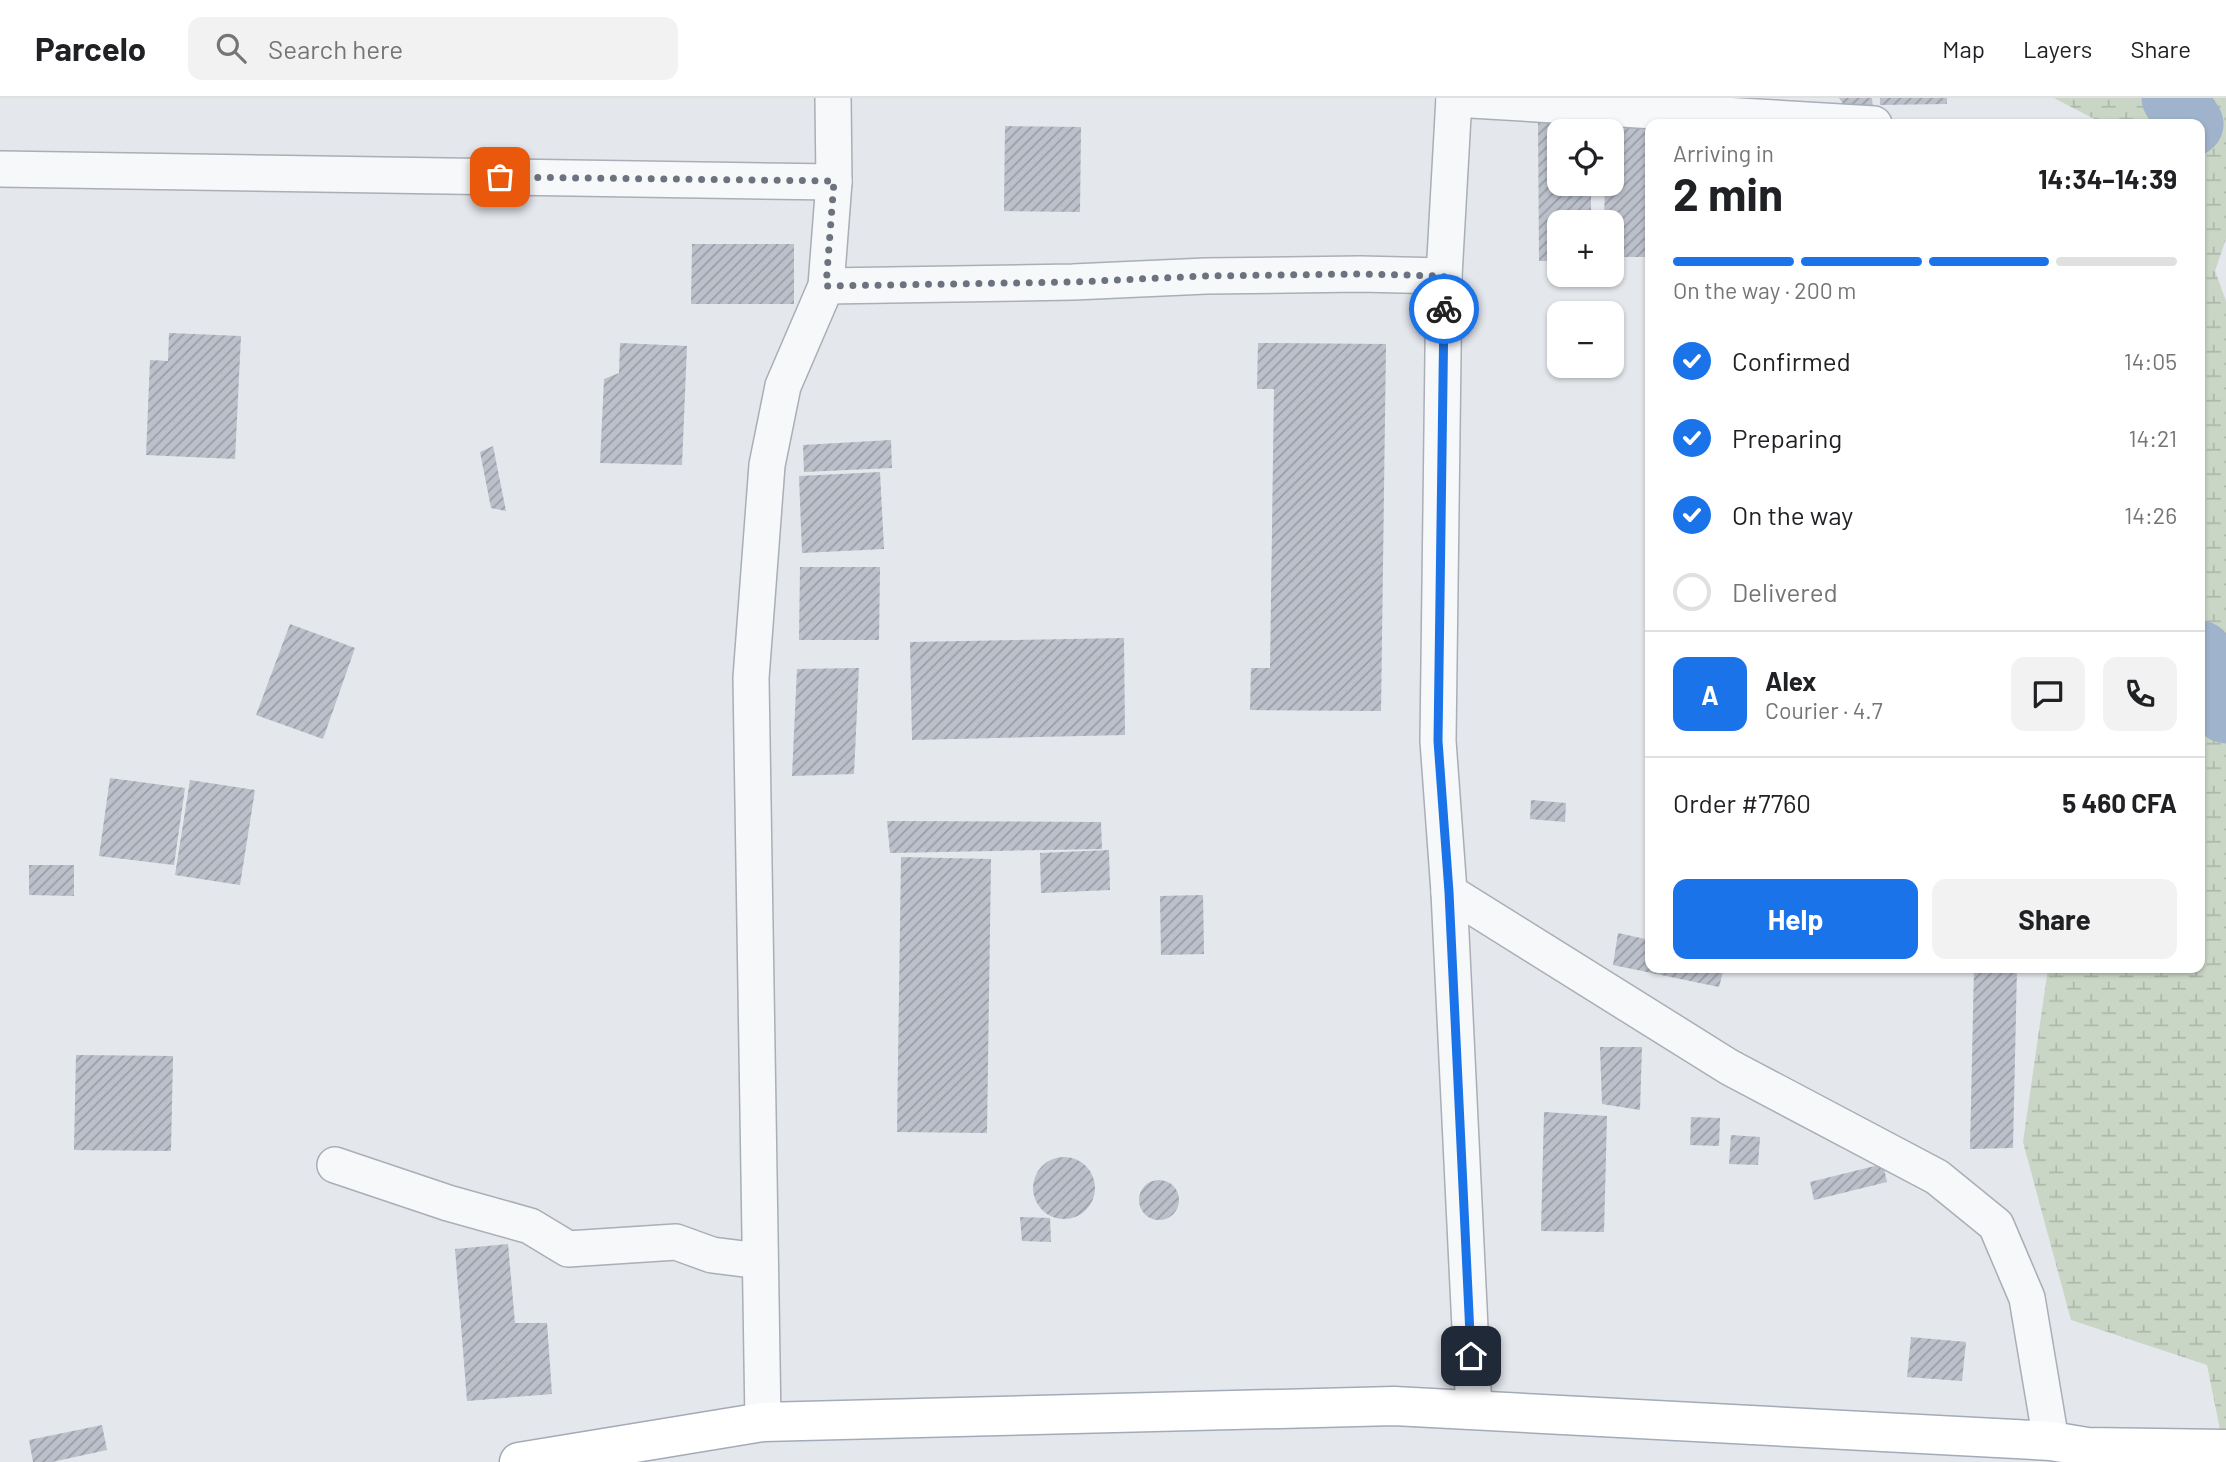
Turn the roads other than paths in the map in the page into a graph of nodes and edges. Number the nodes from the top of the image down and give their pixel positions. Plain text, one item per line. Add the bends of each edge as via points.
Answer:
1 (833, 98) edge
2 (1454, 98) edge
3 (1793, 119) edge
4 (0, 169) edge
5 (834, 181) junction
6 (1444, 276) junction
7 (826, 286) junction
8 (1449, 892) junction
9 (335, 1165) dead end
10 (760, 1261) junction
11 (1474, 1411) junction
12 (763, 1422) junction
13 (2051, 1441) junction
14 (2226, 1449) edge
15 (519, 1462) edge

1 - 5 street
2 - 3 street
2 - 6 street
4 - 5 street
5 - 7 street
6 - 7 street via 1206,276
6 - 8 street via 1438,741
7 - 10 street via 783,386 767,465 751,678
8 - 11 street
8 - 13 street via 1729,1066 1937,1177 1996,1226 2027,1298
9 - 10 street via 530,1226 568,1249 676,1241 712,1255
10 - 12 street
11 - 12 main road via 1394,1406
11 - 13 main road
12 - 15 main road
13 - 14 main road via 2087,1447

